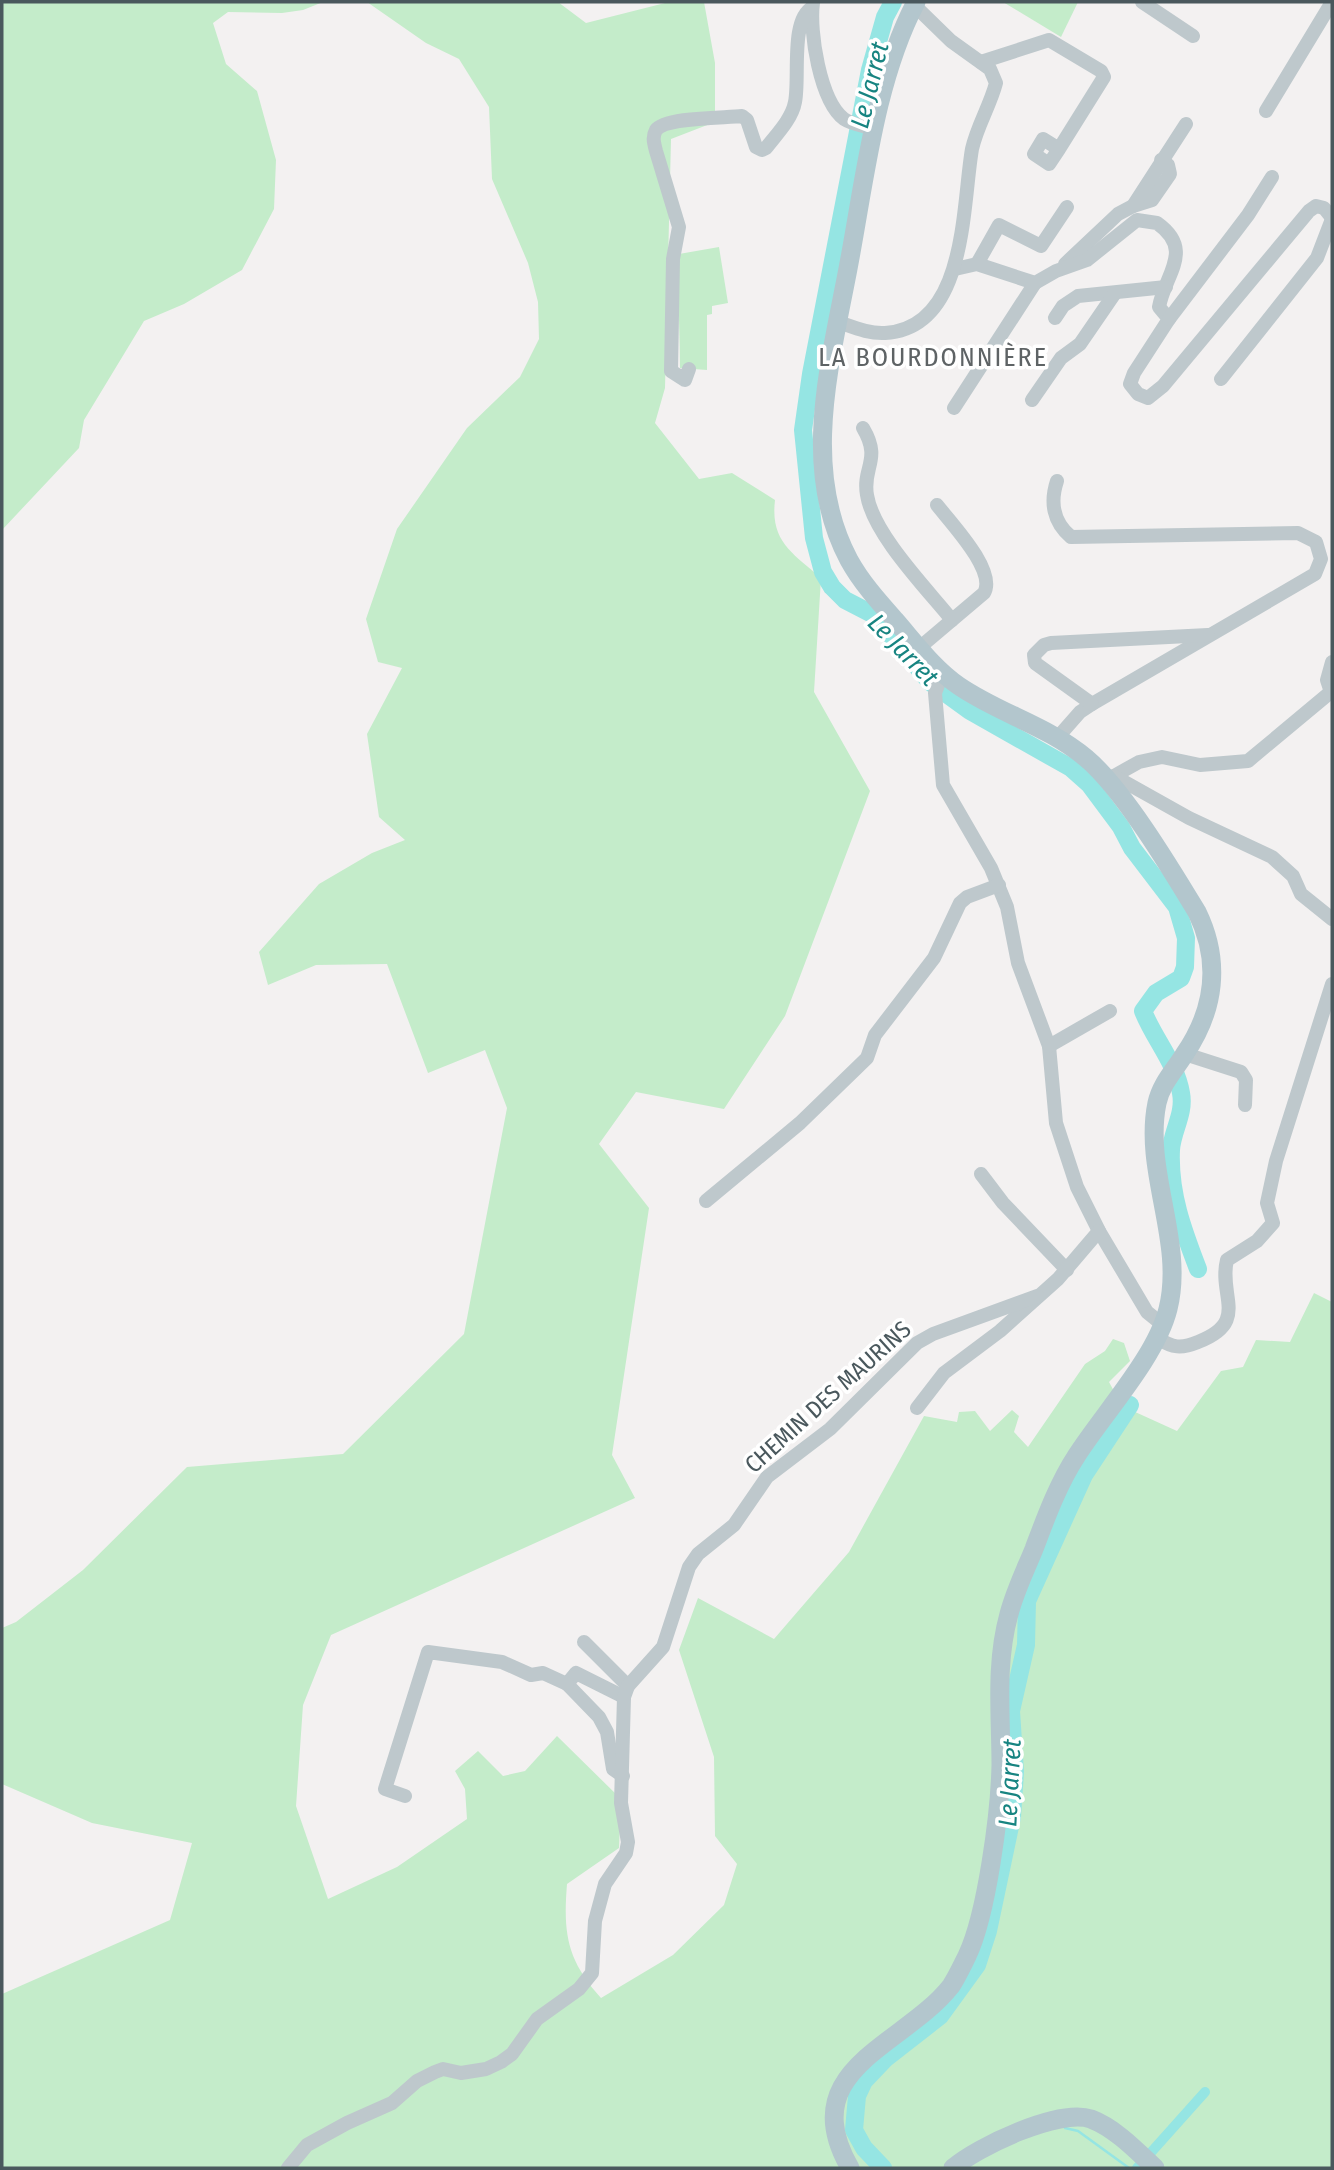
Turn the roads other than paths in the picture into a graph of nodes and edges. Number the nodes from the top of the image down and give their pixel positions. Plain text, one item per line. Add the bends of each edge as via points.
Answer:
1 (1142, 2) edge
2 (1332, 2) edge
3 (915, 3) edge
4 (813, 5) edge
5 (1193, 36) dead end
6 (981, 62) junction
7 (1266, 111) dead end
8 (1186, 124) dead end
9 (865, 127) junction
10 (1059, 149) dead end
11 (1272, 177) dead end
12 (1067, 207) dead end
13 (1332, 218) edge
14 (960, 234) junction
15 (976, 264) junction
16 (955, 269) junction
17 (1056, 271) junction
18 (1035, 283) junction
19 (1166, 287) junction
20 (1115, 293) junction
21 (1055, 318) dead end
22 (1169, 319) junction
23 (838, 323) junction
24 (689, 369) dead end
25 (1222, 379) dead end
26 (1032, 400) dead end
27 (954, 408) dead end
28 (863, 428) dead end
29 (1057, 481) dead end
30 (937, 505) dead end
31 (952, 620) junction
32 (1212, 635) junction
33 (919, 648) junction
34 (1332, 662) edge
35 (939, 683) junction
36 (1332, 692) edge
37 (1093, 704) junction
38 (1058, 737) junction
39 (1111, 778) junction
40 (999, 885) junction
41 (1332, 919) edge
42 (1332, 984) edge
43 (1110, 1011) dead end
44 (1049, 1046) junction
45 (1182, 1058) junction
46 (1245, 1105) dead end
47 (981, 1174) dead end
48 (706, 1201) dead end
49 (1099, 1231) junction
50 (1067, 1270) junction
51 (1037, 1296) junction
52 (1160, 1331) junction
53 (917, 1408) dead end
54 (584, 1642) dead end
55 (568, 1684) junction
56 (626, 1691) junction
57 (623, 1776) junction
58 (405, 1796) dead end
59 (288, 2168) edge
60 (850, 2168) edge
61 (953, 2168) edge
62 (1154, 2168) edge

1 - 5 street
2 - 7 street
3 - 6 street via 951,41
3 - 9 main road
4 - 9 street via 813,34 823,83 837,112
4 - 24 street via 800,24 795,104 766,148 757,147 742,116 666,122 653,138 679,228 673,259 671,371 685,380
6 - 10 street via 1049,40 1104,74
6 - 14 street via 996,83 973,146
8 - 17 street via 1161,160 1171,174 1156,196 1118,214
9 - 23 main road
11 - 22 street
12 - 15 street via 1041,246 999,225
13 - 22 street via 1324,208 1315,206 1309,211 1163,386 1148,398 1130,384
13 - 25 street via 1317,258
14 - 15 street
14 - 16 street
15 - 16 street
15 - 18 street
16 - 23 street via 940,301 900,330 869,332
17 - 18 street
17 - 19 street via 1087,260 1130,224 1144,219 1164,228 1177,249
18 - 27 street
19 - 20 street
19 - 22 street via 1159,307
20 - 21 street via 1078,296
20 - 26 street via 1080,344 1064,354
23 - 33 main road via 822,425 826,498 850,561
28 - 31 street via 873,445 866,495 888,542
29 - 32 street via 1052,493 1056,520 1063,531 1080,540 1298,533 1316,541 1321,559 1315,573
30 - 31 street via 984,567 988,581 984,593
31 - 33 street
32 - 37 street
32 - 37 street via 1051,643 1039,649 1035,663
33 - 35 main road
34 - 36 street via 1327,680
35 - 38 main road via 960,687
35 - 40 street via 943,785
36 - 39 street via 1248,761 1200,765 1162,757 1139,762
37 - 38 street
38 - 39 main road
39 - 41 street via 1272,857 1293,876 1301,894
39 - 45 main road via 1206,932 1213,968 1210,1001
40 - 44 street via 1018,963
40 - 48 street via 960,903 934,958 875,1035 867,1058 800,1123
42 - 52 street via 1276,1161 1266,1203 1273,1223 1257,1241 1227,1260 1228,1315 1222,1328 1183,1348 1172,1347
43 - 44 street
44 - 49 street via 1056,1123 1077,1187
45 - 46 street via 1241,1072 1246,1080
45 - 52 main road via 1158,1099 1155,1132 1171,1273 1169,1307
47 - 50 street
49 - 50 street
49 - 52 street
50 - 51 street
51 - 53 street via 944,1373
51 - 56 street, CHEMIN DES MAURINS via 917,1343 830,1429 767,1477 734,1525 689,1567 670,1633 659,1654
52 - 60 main road via 1067,1470 1016,1590 1002,1649 999,1804 971,1948 937,2000 851,2072 835,2109 833,2129
54 - 56 street
55 - 56 street via 576,1673
55 - 57 street via 607,1732 613,1769
55 - 58 street via 502,1662 428,1652 385,1789
56 - 57 street
57 - 59 street via 626,1853 605,1884 594,1929 592,1973 579,1989 537,2019 501,2062 461,2073 435,2072 391,2103 307,2145
61 - 62 main road via 983,2146 1079,2116 1119,2137

